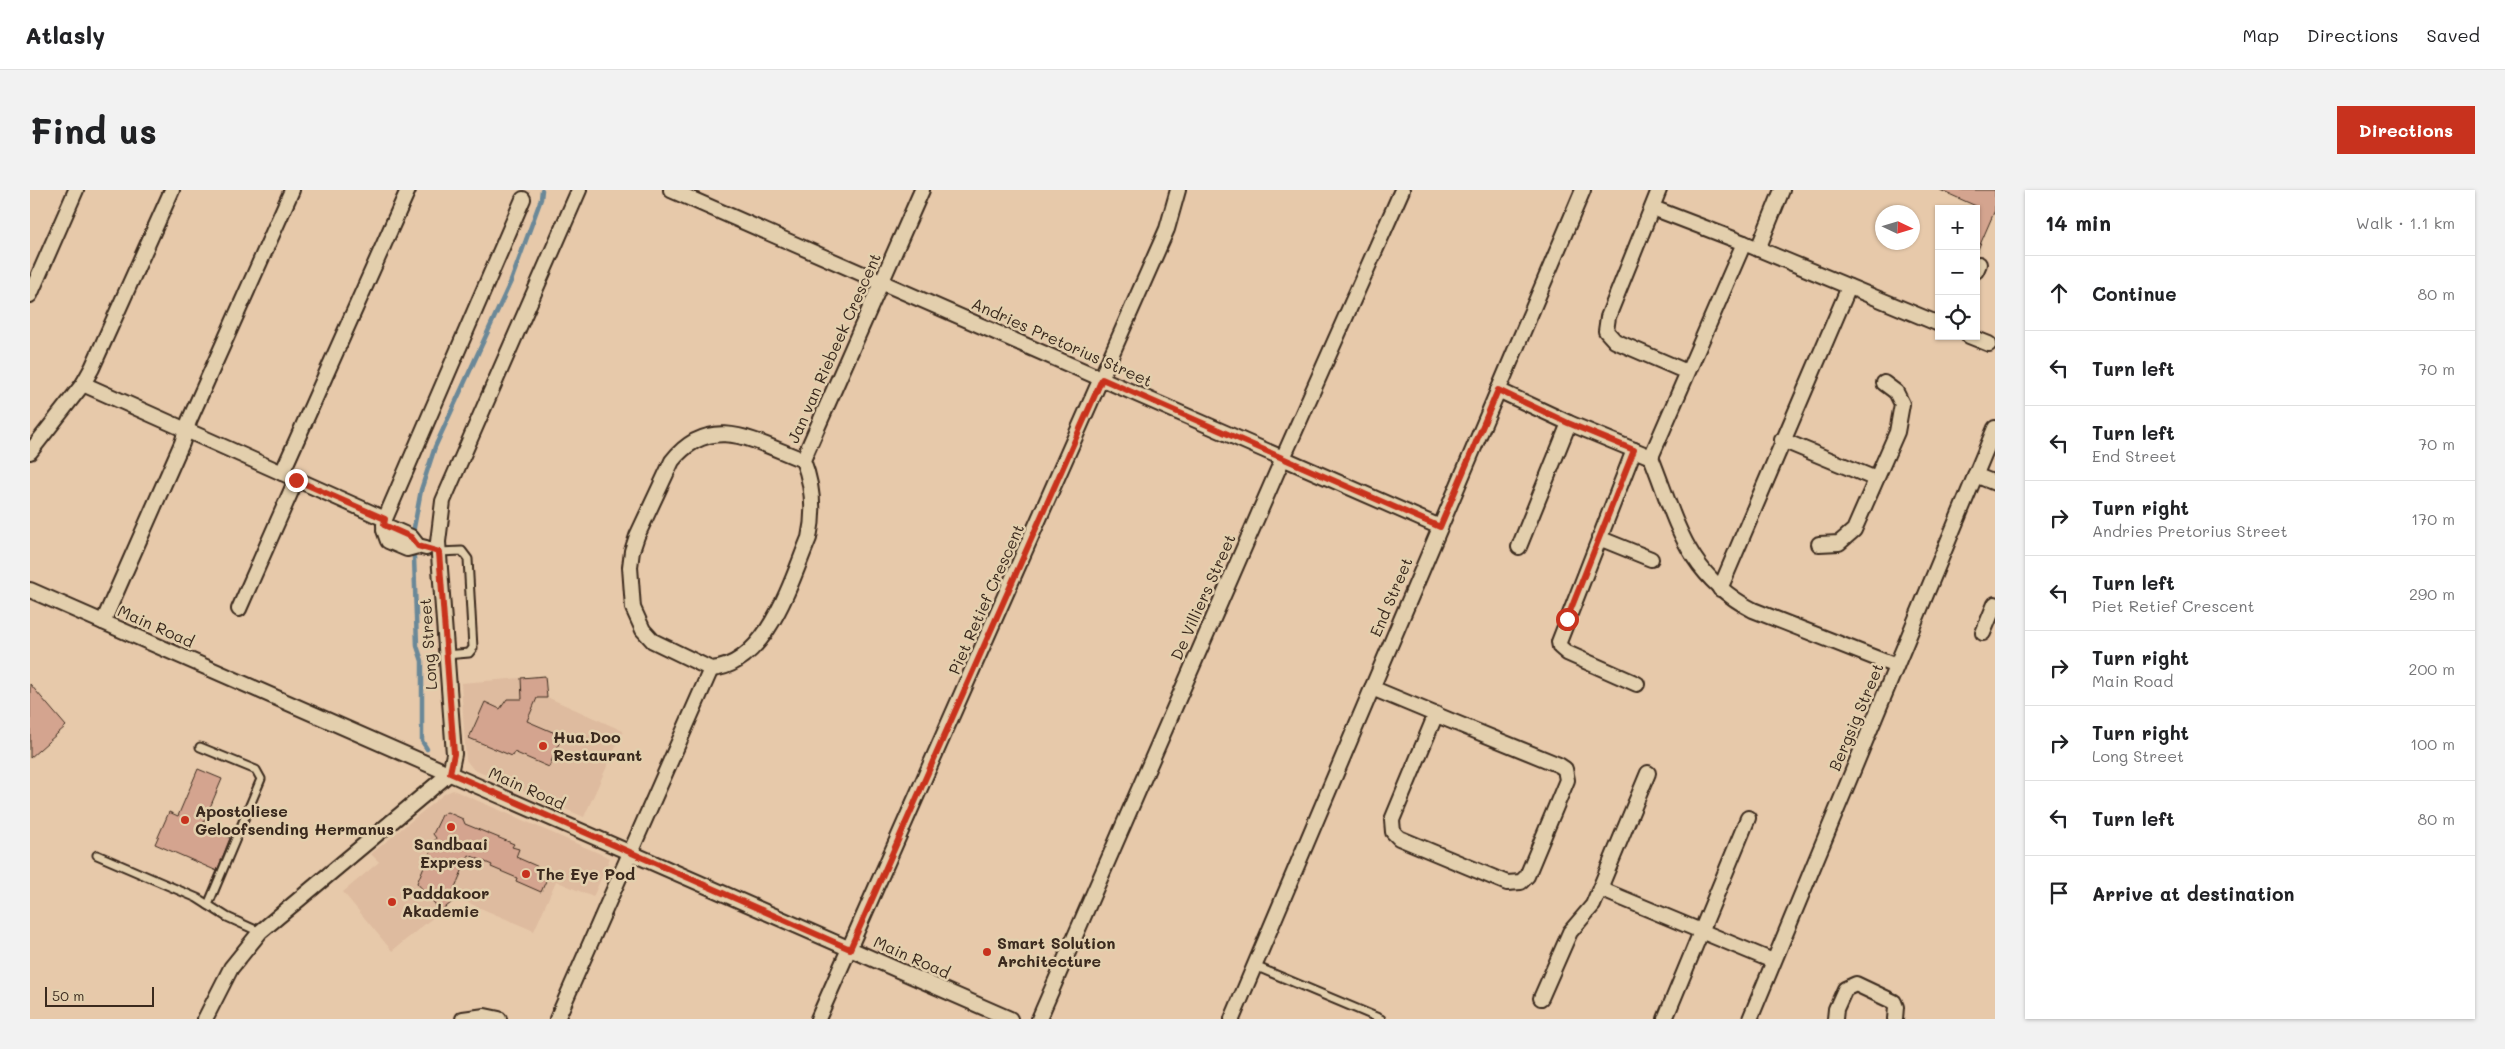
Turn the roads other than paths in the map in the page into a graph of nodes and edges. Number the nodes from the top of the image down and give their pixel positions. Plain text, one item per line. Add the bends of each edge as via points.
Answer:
1 (76, 190) edge
2 (172, 190) edge
3 (292, 190) edge
4 (408, 190) edge
5 (579, 190) edge
6 (671, 190) edge
7 (922, 190) edge
8 (1178, 190) edge
9 (1402, 190) edge
10 (1583, 190) edge
11 (1659, 190) edge
12 (1782, 190) edge
13 (523, 199) dead end
14 (1653, 208) junction
15 (1744, 243) junction
16 (1758, 249) junction
17 (882, 282) junction
18 (1849, 287) junction
19 (30, 296) edge
20 (1935, 322) edge
21 (1979, 340) edge
22 (1989, 344) dead end
23 (1687, 372) junction
24 (1102, 379) junction
25 (1884, 383) dead end
26 (83, 384) junction
27 (1498, 390) junction
28 (1568, 423) junction
29 (1995, 428) edge
30 (186, 431) junction
31 (1782, 440) junction
32 (1634, 450) junction
33 (30, 452) edge
34 (1651, 457) junction
35 (1282, 458) junction
36 (803, 460) junction
37 (282, 474) junction
38 (1975, 475) junction
39 (1876, 479) junction
40 (296, 480) junction
41 (1995, 483) edge
42 (385, 522) junction
43 (1440, 527) junction
44 (1599, 538) junction
45 (1819, 544) dead end
46 (1520, 547) dead end
47 (439, 552) junction
48 (1651, 559) dead end
49 (1720, 589) junction
50 (30, 590) edge
51 (1995, 604) edge
52 (240, 609) dead end
53 (103, 622) junction
54 (1983, 633) dead end
55 (446, 656) junction
56 (1896, 666) junction
57 (711, 669) junction
58 (1637, 684) dead end
59 (1372, 688) junction
60 (1436, 714) junction
61 (200, 747) dead end
62 (450, 773) junction
63 (1648, 773) dead end
64 (1748, 818) dead end
65 (630, 852) junction
66 (97, 855) dead end
67 (1600, 889) junction
68 (208, 905) junction
69 (260, 932) junction
70 (1701, 932) junction
71 (850, 949) junction
72 (1773, 961) junction
73 (1254, 966) junction
74 (1541, 998) dead end
75 (205, 1019) edge
76 (463, 1019) edge
77 (499, 1019) edge
78 (557, 1019) edge
79 (818, 1019) edge
80 (1010, 1019) edge
81 (1038, 1019) edge
82 (1232, 1019) edge
83 (1381, 1019) edge
84 (1665, 1019) edge
85 (1750, 1019) edge
86 (1834, 1019) edge
87 (1895, 1019) edge

1 - 19 street
2 - 26 street
3 - 30 street
4 - 37 street
5 - 47 street, Long Street via 449,485 439,517
6 - 17 street, Andries Pretorius Street
7 - 17 street, Jan van Riebeek Crescent
8 - 24 street, Piet Retief Crescent via 1167,229
9 - 35 street, De Villiers Street
10 - 27 street, End Street
11 - 14 street
12 - 16 street
13 - 42 street
14 - 15 street
14 - 23 street via 1608,317 1606,331 1615,341
15 - 16 street
15 - 23 street
16 - 18 street
17 - 24 street, Andries Pretorius Street
17 - 36 street, Jan van Riebeek Crescent
18 - 20 street
18 - 31 street
21 - 22 street
23 - 34 street
24 - 35 street, Andries Pretorius Street
24 - 71 street, Piet Retief Crescent
25 - 39 street via 1896,392 1902,413
26 - 30 street
26 - 33 street
27 - 28 street
27 - 43 street, End Street
28 - 32 street
28 - 46 street
29 - 38 street, Bergsig Street
30 - 37 street
30 - 53 street
31 - 39 street
31 - 49 street
32 - 34 street
32 - 44 street
34 - 49 street via 1686,546 1695,563
35 - 43 street, Andries Pretorius Street
35 - 81 street, De Villiers Street
36 - 57 street, Jan van Riebeek Crescent via 813,499 812,526 775,619 756,644 733,663
36 - 57 street via 733,434 714,434 696,440 672,461 637,536 630,567 632,597 639,624 661,646
37 - 40 street
38 - 41 street
38 - 56 street, Bergsig Street
39 - 45 street via 1854,530 1839,543
40 - 42 street
40 - 52 street
42 - 47 street via 411,537 418,546
43 - 59 street, End Street
44 - 48 street
44 - 58 street via 1560,637 1560,647
47 - 55 street, Long Street
47 - 55 lane via 462,551 468,558 473,648 469,653
49 - 56 street via 1732,600 1753,610
50 - 53 street, Main Road
51 - 54 street
53 - 62 street, Main Road
55 - 62 street, Long Street via 454,754
56 - 72 street, Bergsig Street
57 - 65 street
59 - 60 street
59 - 73 street, End Street
60 - 60 street via 1559,765 1567,772 1567,780 1522,882 1507,883 1399,838 1392,832 1392,820
61 - 68 lane via 256,770 261,779
62 - 65 street, Main Road
62 - 69 street
63 - 67 street
64 - 70 street
65 - 71 street, Main Road
65 - 78 street
66 - 68 lane
67 - 70 street
67 - 74 street via 1593,905 1570,932
68 - 69 lane via 227,918
69 - 75 street via 231,968
70 - 72 street
70 - 84 street
71 - 79 street, Piet Retief Crescent
71 - 80 street, Main Road
72 - 85 street, Bergsig Street
73 - 82 street, End Street
73 - 83 lane
76 - 77 street via 485,1016
86 - 87 street via 1845,989 1856,984 1894,1002

